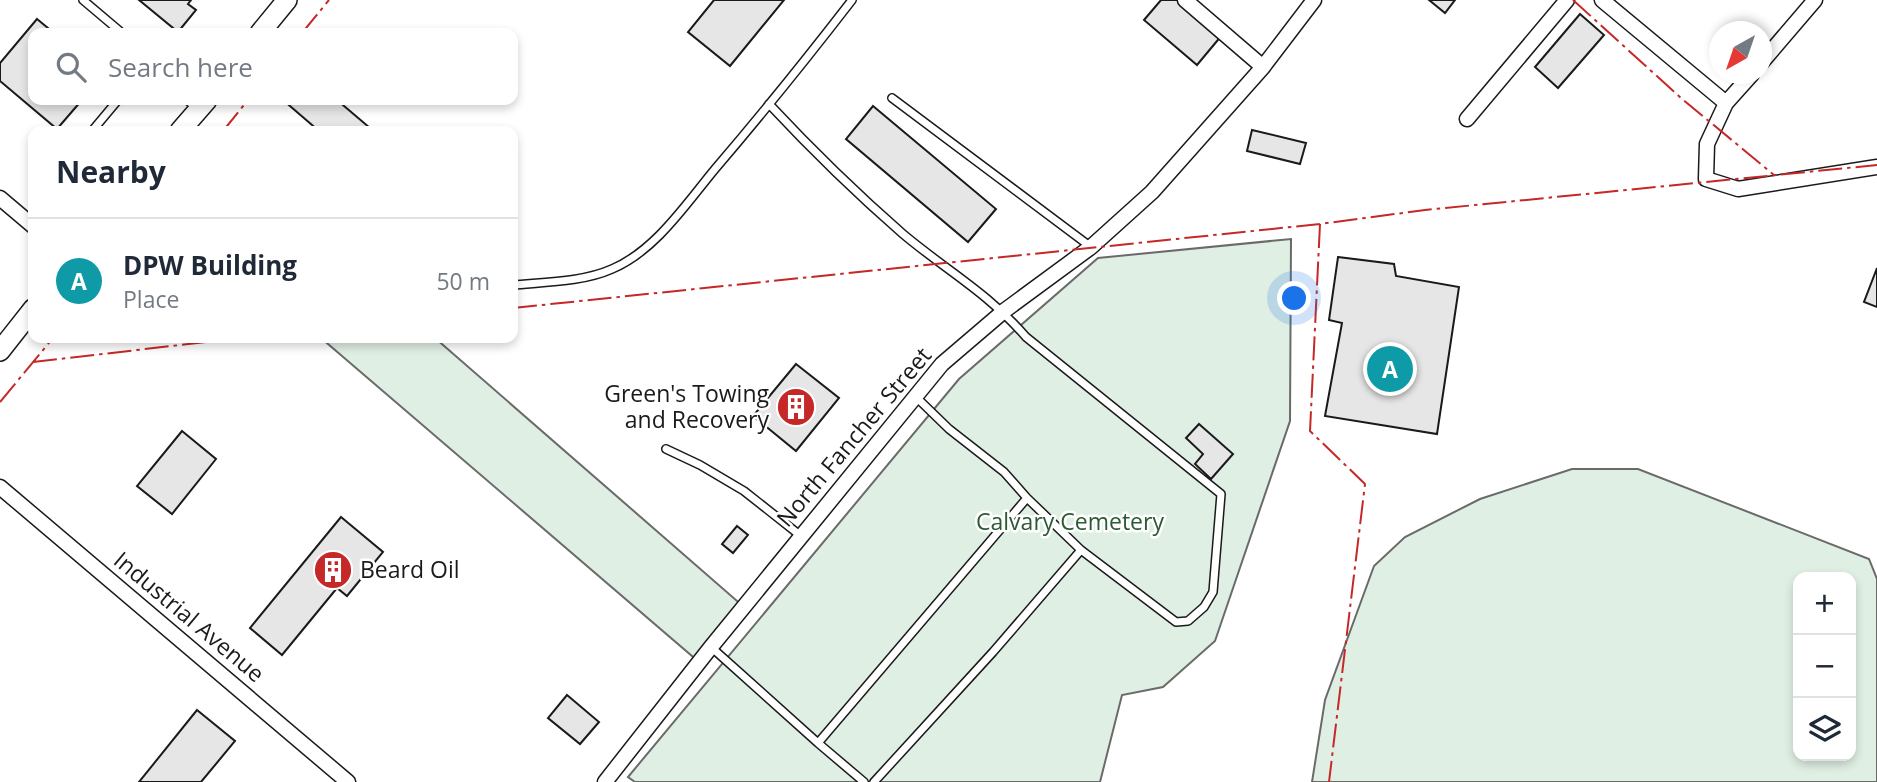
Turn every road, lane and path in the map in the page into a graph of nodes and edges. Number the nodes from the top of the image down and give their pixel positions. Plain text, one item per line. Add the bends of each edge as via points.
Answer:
1 (83, 0) edge
2 (287, 0) edge
3 (852, 0) edge
4 (1185, 0) edge
5 (1314, 0) edge
6 (1567, 0) edge
7 (1602, 0) edge
8 (1815, 0) edge
9 (116, 28) edge
10 (264, 28) edge
11 (1772, 50) edge
12 (1263, 67) junction
13 (1743, 84) edge
14 (892, 98) dead end
15 (1726, 103) junction
16 (769, 104) junction
17 (114, 105) edge
18 (196, 105) edge
19 (1467, 119) dead end
20 (96, 126) edge
21 (183, 126) edge
22 (1877, 167) edge
23 (0, 198) edge
24 (28, 222) edge
25 (1091, 247) junction
26 (518, 284) edge
27 (1004, 311) junction
28 (28, 317) edge
29 (0, 351) edge
30 (914, 396) junction
31 (666, 449) dead end
32 (0, 486) edge
33 (1027, 498) junction
34 (801, 536) junction
35 (1081, 550) junction
36 (711, 647) junction
37 (818, 743) junction
38 (348, 782) edge
39 (605, 782) edge
40 (864, 782) edge
41 (874, 782) edge

1 - 9 lane
2 - 10 main road
3 - 16 lane
4 - 12 street
5 - 12 street, North Fancher Street
6 - 19 street
7 - 15 street
8 - 11 street
12 - 25 street, North Fancher Street via 1152,192
13 - 15 street
14 - 25 lane
15 - 22 street via 1707,144 1706,179 1738,189
16 - 26 lane via 645,248 613,269
16 - 27 lane via 820,159 905,236
17 - 20 lane
18 - 21 main road
23 - 24 street
25 - 27 street, North Fancher Street
27 - 30 street, North Fancher Street via 942,364
27 - 35 lane via 1026,337 1221,494 1213,592 1188,621 1176,622
28 - 29 main road
30 - 33 lane via 1004,472
30 - 34 street, North Fancher Street
31 - 34 lane via 744,491
32 - 38 street, Industrial Avenue
33 - 35 lane
33 - 37 lane
34 - 36 street, North Fancher Street
35 - 41 lane
36 - 37 lane
36 - 39 street, North Fancher Street
37 - 40 lane

